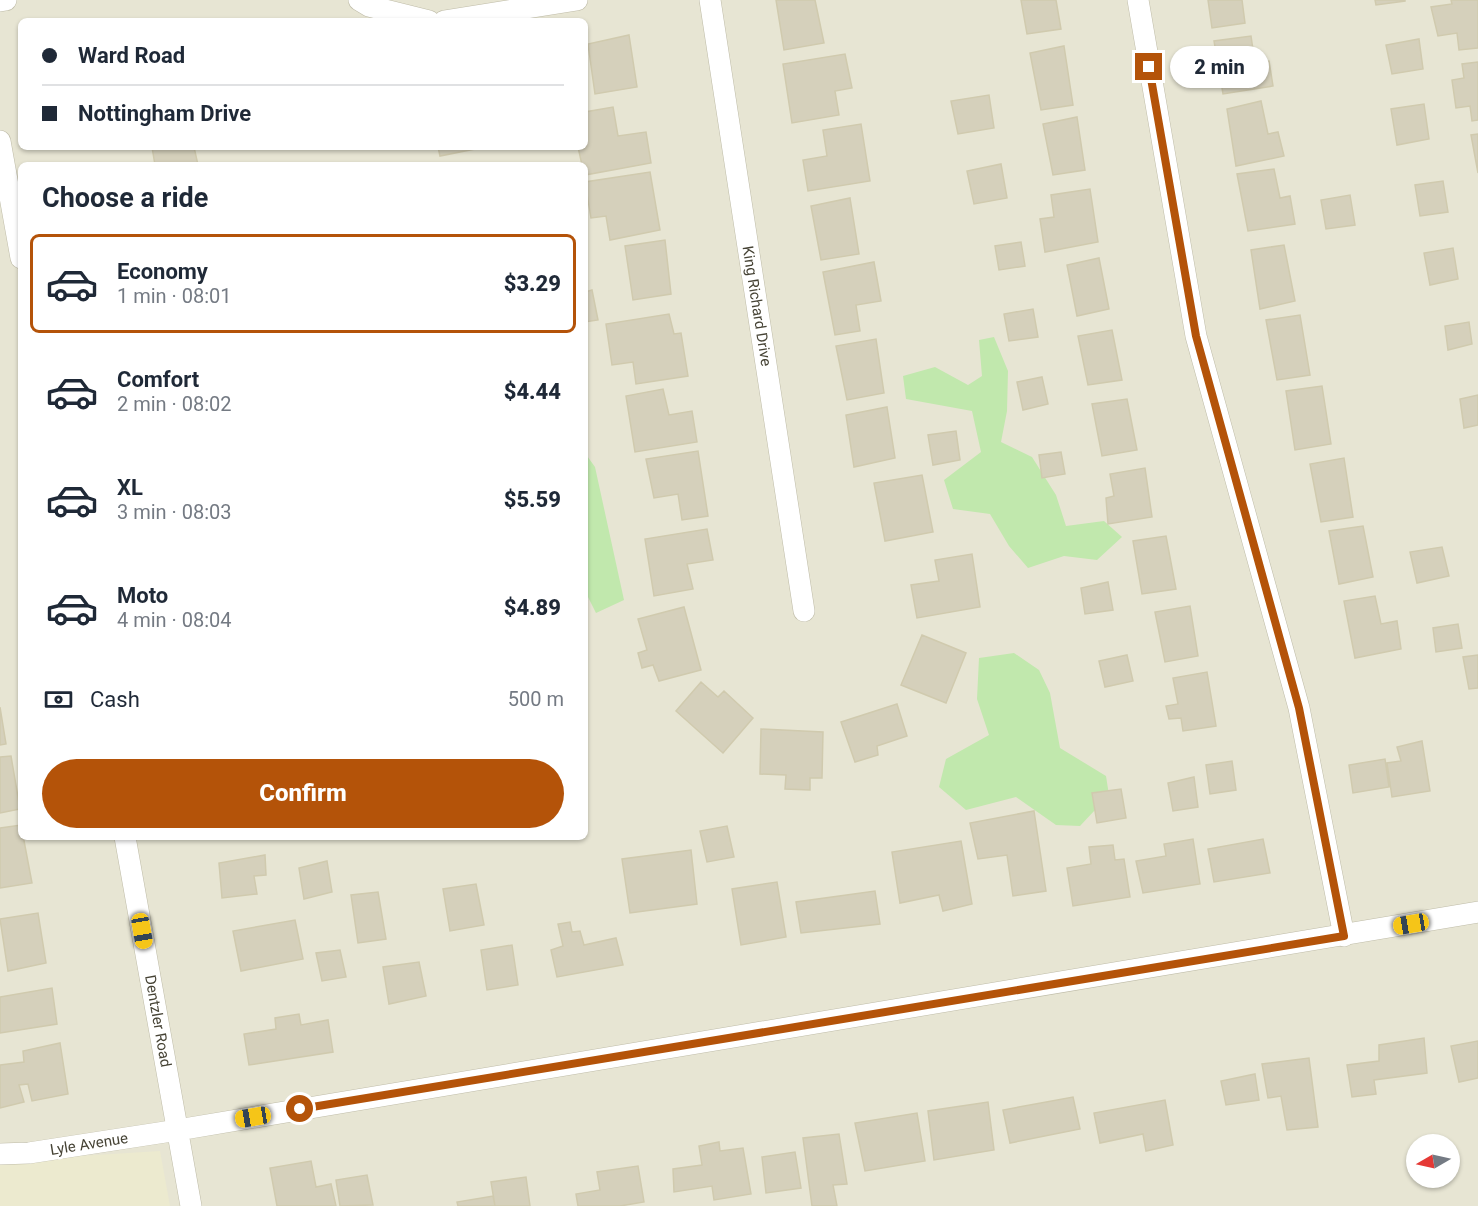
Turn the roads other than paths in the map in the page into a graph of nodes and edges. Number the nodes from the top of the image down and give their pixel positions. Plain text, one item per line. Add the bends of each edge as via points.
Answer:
1 (6, 0) edge
2 (359, 0) edge
3 (577, 0) edge
4 (710, 0) edge
5 (1138, 0) edge
6 (0, 1) edge
7 (417, 18) edge
8 (463, 18) edge
9 (0, 141) edge
10 (18, 241) edge
11 (804, 611) dead end
12 (126, 840) edge
13 (1478, 912) edge
14 (1344, 936) junction
15 (178, 1130) junction
16 (0, 1154) edge
17 (191, 1206) edge

1 - 6 street
2 - 7 street
3 - 8 street
4 - 11 street, King Richard Drive
5 - 14 street via 1196,336 1299,708
9 - 10 street
12 - 15 street, Dentzler Road
13 - 14 street, Lyle Avenue
14 - 15 street, Lyle Avenue
15 - 16 street, Lyle Avenue
15 - 17 street, Dentzler Road

